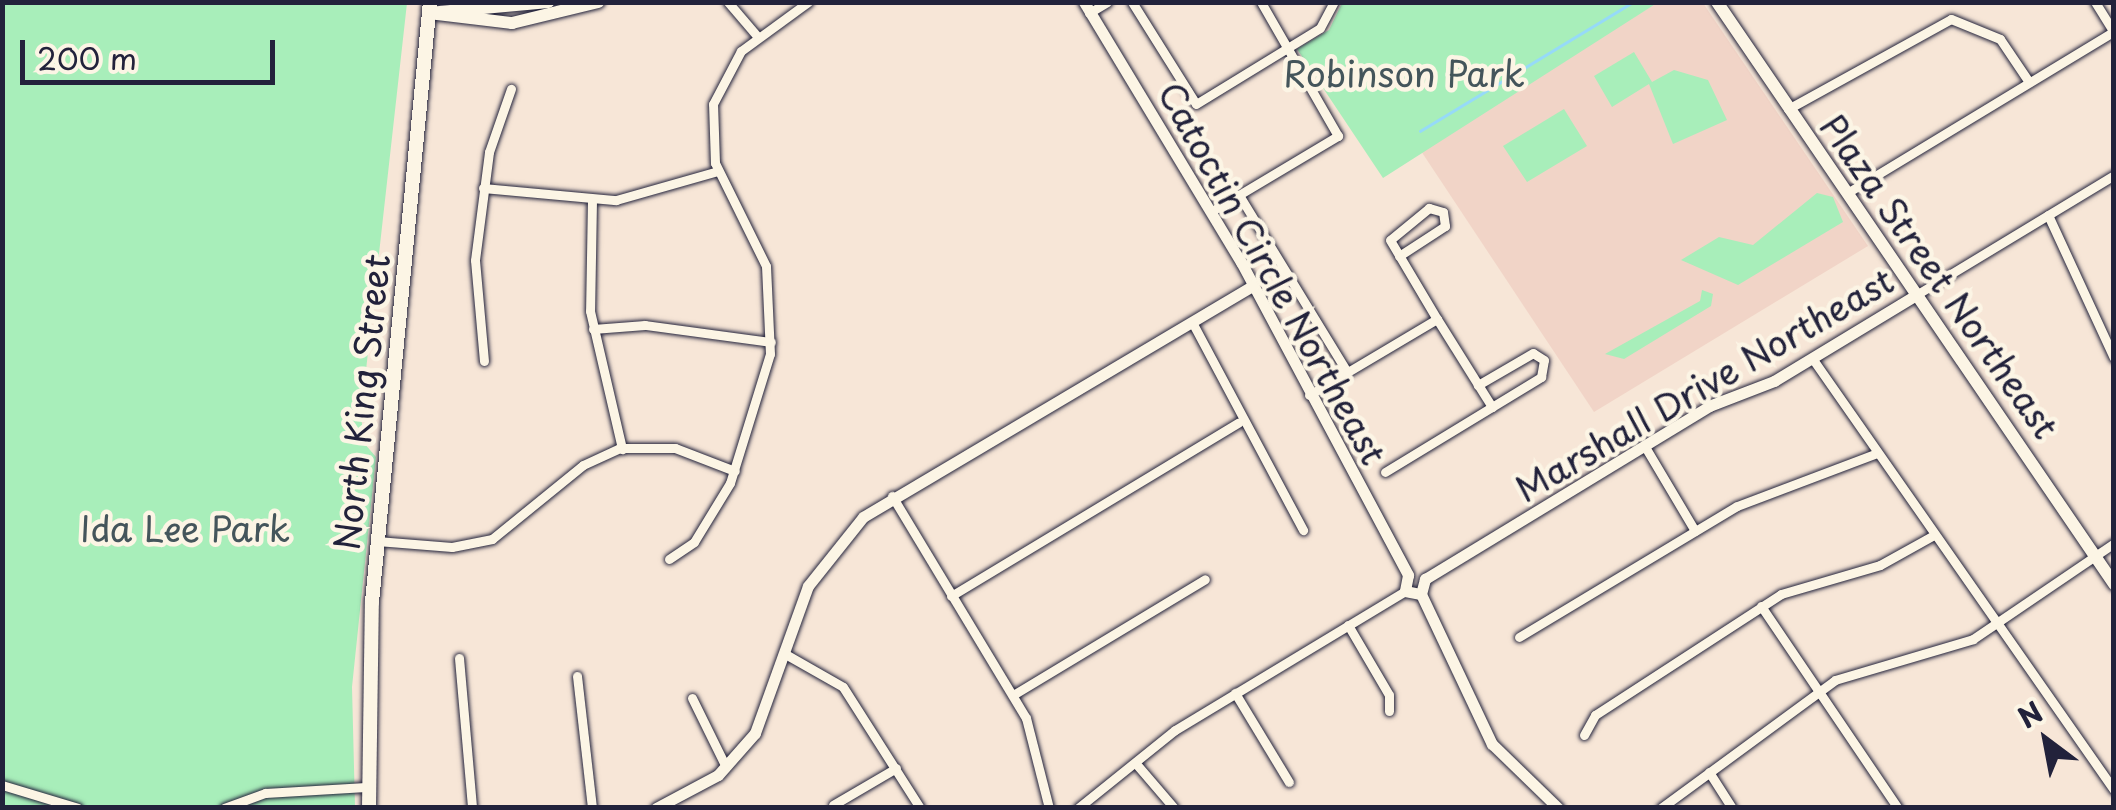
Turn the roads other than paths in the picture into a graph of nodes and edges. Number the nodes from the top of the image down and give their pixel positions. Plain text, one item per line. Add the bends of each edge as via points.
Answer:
1 (548, 2) edge
2 (598, 2) edge
3 (728, 2) edge
4 (808, 2) edge
5 (1107, 2) edge
6 (1132, 2) edge
7 (1260, 2) edge
8 (1334, 2) edge
9 (1717, 2) edge
10 (2095, 2) edge
11 (430, 8) edge
12 (1086, 8) edge
13 (2113, 31) edge
14 (757, 36) junction
15 (1288, 48) junction
16 (2030, 82) junction
17 (511, 89) dead end
18 (1788, 110) junction
19 (718, 172) junction
20 (2114, 176) edge
21 (484, 188) junction
22 (1847, 193) junction
23 (1239, 195) junction
24 (592, 200) junction
25 (1212, 211) junction
26 (2048, 216) junction
27 (1399, 256) junction
28 (1253, 285) junction
29 (1916, 295) junction
30 (1437, 319) junction
31 (1192, 322) junction
32 (593, 329) junction
33 (771, 342) junction
34 (1812, 358) junction
35 (2114, 358) edge
36 (484, 361) dead end
37 (1347, 372) junction
38 (1478, 385) junction
39 (1309, 395) junction
40 (1492, 407) junction
41 (1239, 422) junction
42 (1644, 445) junction
43 (622, 449) junction
44 (1877, 454) junction
45 (735, 471) junction
46 (1386, 472) dead end
47 (892, 496) junction
48 (1303, 530) dead end
49 (1695, 531) junction
50 (1934, 536) junction
51 (377, 541) junction
52 (2114, 543) edge
53 (2095, 556) junction
54 (669, 559) dead end
55 (1408, 574) junction
56 (1425, 578) junction
57 (1204, 579) dead end
58 (2114, 584) edge
59 (1405, 590) junction
60 (1420, 594) junction
61 (952, 596) junction
62 (1761, 606) junction
63 (2000, 622) junction
64 (1348, 624) junction
65 (1519, 637) dead end
66 (786, 655) junction
67 (459, 658) dead end
68 (577, 676) dead end
69 (1819, 692) junction
70 (1236, 693) junction
71 (1013, 696) junction
72 (692, 698) dead end
73 (1389, 712) dead end
74 (1584, 736) dead end
75 (1138, 766) junction
76 (726, 767) junction
77 (896, 768) junction
78 (1708, 772) junction
79 (1289, 782) dead end
80 (2, 785) edge
81 (366, 787) junction
82 (2114, 790) edge
83 (833, 805) edge
84 (78, 808) edge
85 (224, 808) edge
86 (369, 808) edge
87 (472, 808) edge
88 (592, 808) edge
89 (656, 808) edge
90 (920, 808) edge
91 (1049, 808) edge
92 (1078, 808) edge
93 (1174, 808) edge
94 (1558, 808) edge
95 (1660, 808) edge
96 (1732, 808) edge
97 (1898, 808) edge

1 - 11 main road
2 - 11 main road via 512,22
3 - 14 street
4 - 14 street
5 - 12 street
6 - 15 street via 1196,104
7 - 15 street
8 - 15 street via 1320,28
9 - 18 main road, Plaza Street Northeast
10 - 13 street
11 - 51 main road, North King Street
12 - 25 street, Catoctin Circle Northeast
13 - 16 street
14 - 19 street via 712,104
15 - 23 street via 1338,136
16 - 18 street via 2000,40 1952,19
16 - 22 street
17 - 21 street
18 - 22 main road, Plaza Street Northeast
19 - 24 street via 649,194
19 - 33 street via 766,266
20 - 26 street, Marshall Drive Northeast
21 - 24 street
21 - 36 street via 474,290
22 - 29 main road, Plaza Street Northeast
23 - 25 street
23 - 37 street
24 - 32 street
25 - 28 street, Catoctin Circle Northeast
26 - 29 street, Marshall Drive Northeast
26 - 35 street
27 - 27 street via 1394,229 1430,208 1443,212 1446,226
27 - 30 street
28 - 31 street
28 - 39 street, Catoctin Circle Northeast
29 - 34 street, Marshall Drive Northeast
29 - 53 main road, Plaza Street Northeast
30 - 37 street
30 - 38 street
31 - 41 street
31 - 47 street
32 - 33 street via 644,325
32 - 43 street
33 - 45 street
34 - 42 street, Marshall Drive Northeast
34 - 44 street
37 - 39 street
38 - 40 street
38 - 40 street via 1533,352 1544,360 1541,378
39 - 55 street, Catoctin Circle Northeast
40 - 46 street
41 - 48 street
41 - 61 street
42 - 49 street
42 - 56 street, Marshall Drive Northeast
43 - 45 street via 675,448
43 - 51 street via 583,465 492,540 452,547
44 - 49 street via 1758,496
44 - 50 street
45 - 54 street via 694,542
47 - 61 street
47 - 66 street via 816,571
49 - 65 street
50 - 62 street via 1880,565
50 - 63 street
51 - 81 main road, North King Street
52 - 53 street
53 - 58 main road, Plaza Street Northeast
53 - 63 street
55 - 56 street
55 - 59 street
56 - 60 street
57 - 71 street
59 - 60 street
59 - 64 street
60 - 94 street via 1492,744
61 - 71 street
62 - 69 street
62 - 74 street via 1596,715
63 - 69 street via 1954,646 1874,663
63 - 82 street
64 - 70 street
64 - 73 street via 1389,695
66 - 76 street via 764,717
66 - 77 street via 843,687
67 - 87 street
68 - 88 street
69 - 78 street
69 - 97 street
70 - 75 street
70 - 79 street
71 - 91 street
72 - 76 street
75 - 92 street
75 - 93 street
76 - 89 street
77 - 83 street
77 - 90 street
78 - 95 street
78 - 96 street
80 - 84 street
81 - 85 street via 265,793
81 - 86 main road, North King Street

